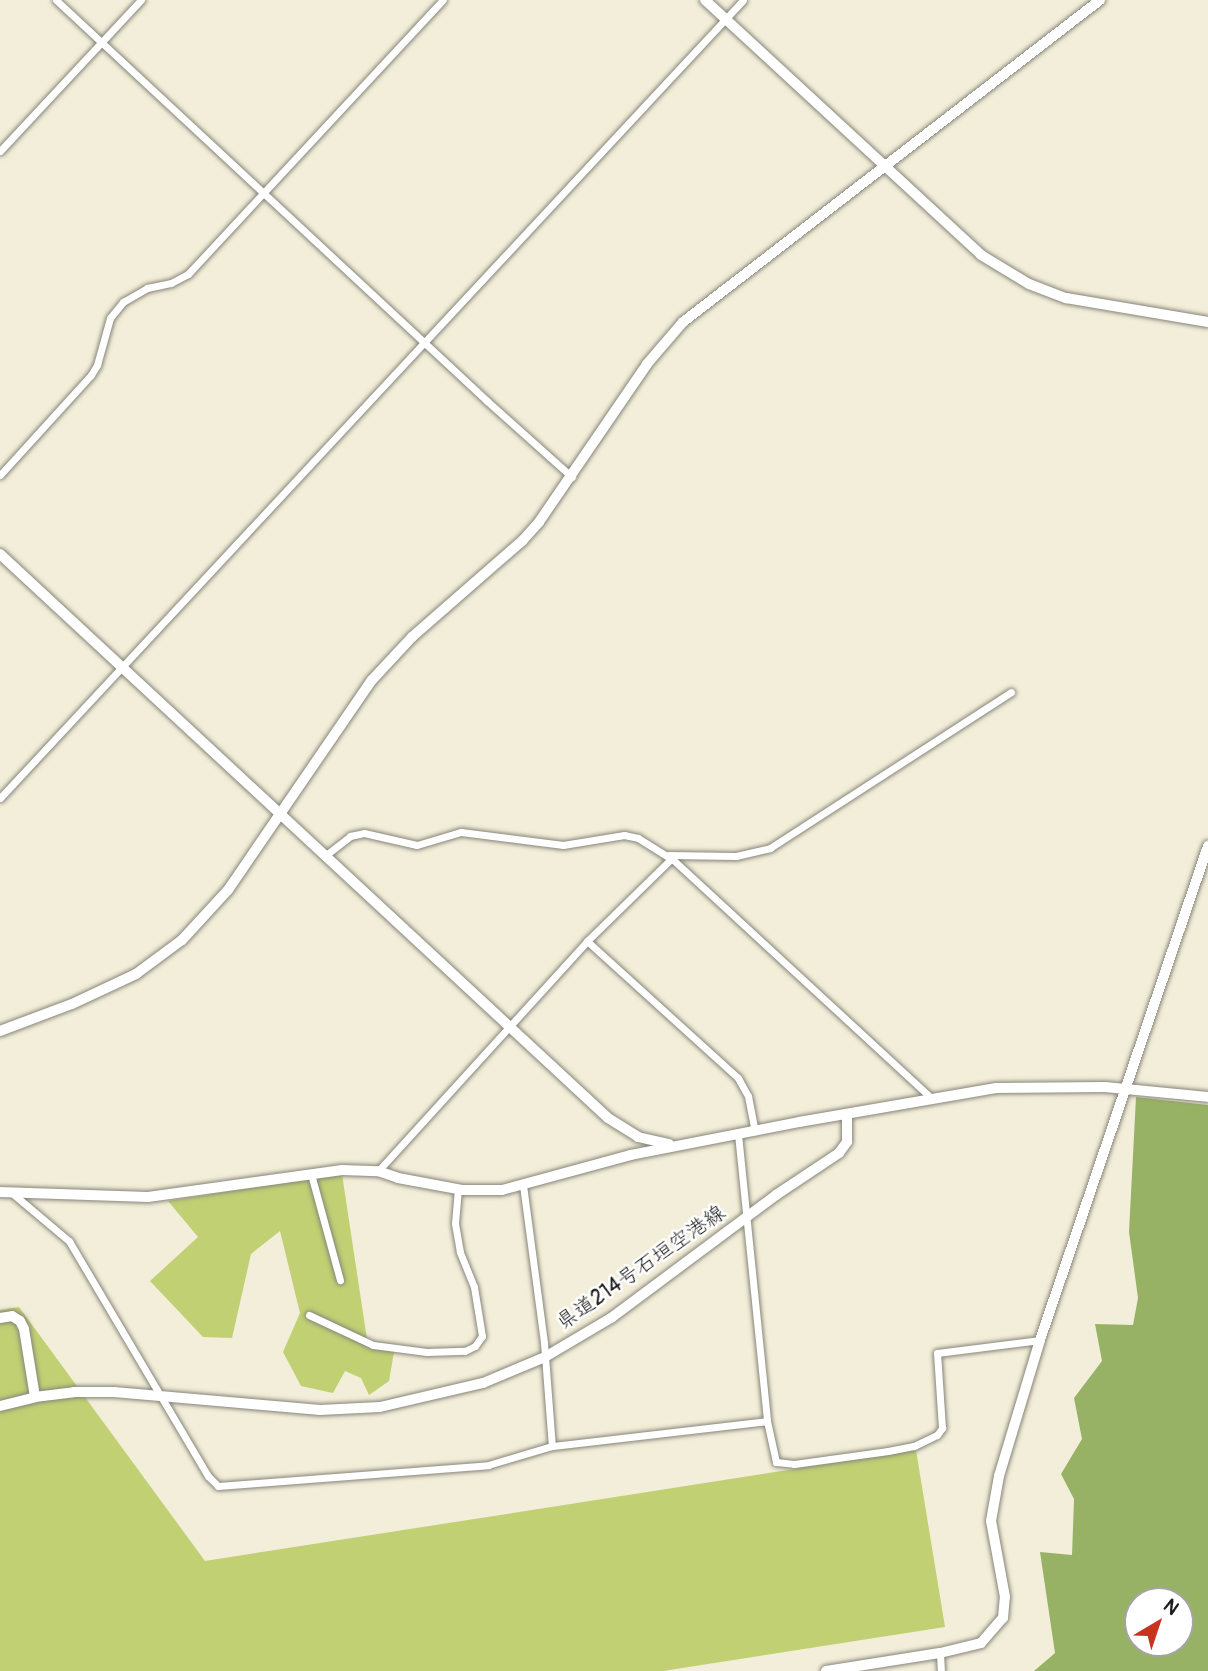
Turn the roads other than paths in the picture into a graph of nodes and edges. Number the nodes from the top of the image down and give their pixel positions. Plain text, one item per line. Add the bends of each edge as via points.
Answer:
1 (56, 0) edge
2 (141, 0) edge
3 (443, 0) edge
4 (705, 0) edge
5 (743, 0) edge
6 (1098, 0) edge
7 (725, 19) junction
8 (100, 42) junction
9 (0, 151) edge
10 (887, 168) junction
11 (264, 192) junction
12 (1208, 322) edge
13 (425, 342) junction
14 (0, 475) edge
15 (572, 477) junction
16 (0, 554) edge
17 (123, 667) junction
18 (1011, 692) dead end
19 (0, 798) edge
20 (282, 814) junction
21 (1208, 846) edge
22 (326, 855) junction
23 (670, 857) junction
24 (587, 941) junction
25 (509, 1026) junction
26 (0, 1031) edge
27 (1124, 1089) junction
28 (1208, 1097) edge
29 (932, 1099) junction
30 (846, 1114) junction
31 (755, 1131) junction
32 (738, 1134) junction
33 (679, 1146) junction
34 (378, 1171) junction
35 (311, 1174) junction
36 (523, 1185) junction
37 (458, 1189) junction
38 (6, 1192) edge
39 (746, 1218) junction
40 (340, 1280) dead end
41 (309, 1315) dead end
42 (0, 1318) edge
43 (1041, 1340) junction
44 (545, 1357) junction
45 (159, 1396) junction
46 (35, 1397) junction
47 (0, 1406) edge
48 (767, 1421) junction
49 (552, 1446) junction
50 (940, 1653) junction
51 (826, 1671) edge
52 (941, 1671) edge

1 - 8 street
2 - 8 street
3 - 11 street
4 - 7 street
5 - 7 street
6 - 10 street via 914,141
7 - 10 street
7 - 13 street
8 - 9 street
8 - 11 street
10 - 12 street via 981,255 1029,284 1066,298
10 - 15 street via 683,322 647,364
11 - 13 street
11 - 14 street via 188,274 147,288 124,302 110,318 91,375
13 - 15 street
13 - 17 street
15 - 20 street via 523,540 386,664
16 - 17 street
17 - 19 street
17 - 20 street
18 - 23 street via 770,848 736,856
20 - 22 street
20 - 26 street via 228,890 163,955 91,997
21 - 27 street
22 - 23 street via 350,836 364,833 417,845 460,832 563,845 624,835
22 - 25 street
23 - 24 street
23 - 29 street
24 - 25 street
24 - 31 street via 738,1078 748,1096
25 - 33 street via 623,1129 649,1142
25 - 34 street
27 - 28 street
27 - 29 street via 996,1088
27 - 43 street
29 - 30 street
30 - 31 street
30 - 39 street, 県道214号石垣空港線 via 847,1142 839,1153
31 - 32 street
32 - 33 street
32 - 39 street
33 - 36 street
34 - 35 street
34 - 37 street
35 - 38 street via 148,1197
35 - 40 street
36 - 37 street via 502,1190
36 - 44 street
37 - 41 street via 460,1252 474,1287 482,1336 475,1346 466,1351 427,1352 373,1345
38 - 45 street via 69,1241
39 - 44 street, 県道214号石垣空港線 via 611,1318
39 - 48 street
42 - 46 street via 12,1316 20,1321
43 - 48 street via 937,1353 942,1428 937,1436 914,1446 780,1464
43 - 50 street via 999,1476 991,1521 1005,1597 1003,1618 981,1643
44 - 45 street, 県道214号石垣空港線 via 483,1383 380,1407 320,1410
44 - 49 street
45 - 46 street, 県道214号石垣空港線 via 74,1392
45 - 49 street via 208,1476 223,1486 488,1465
46 - 47 street, 県道214号石垣空港線
48 - 49 street
50 - 51 street
50 - 52 street

